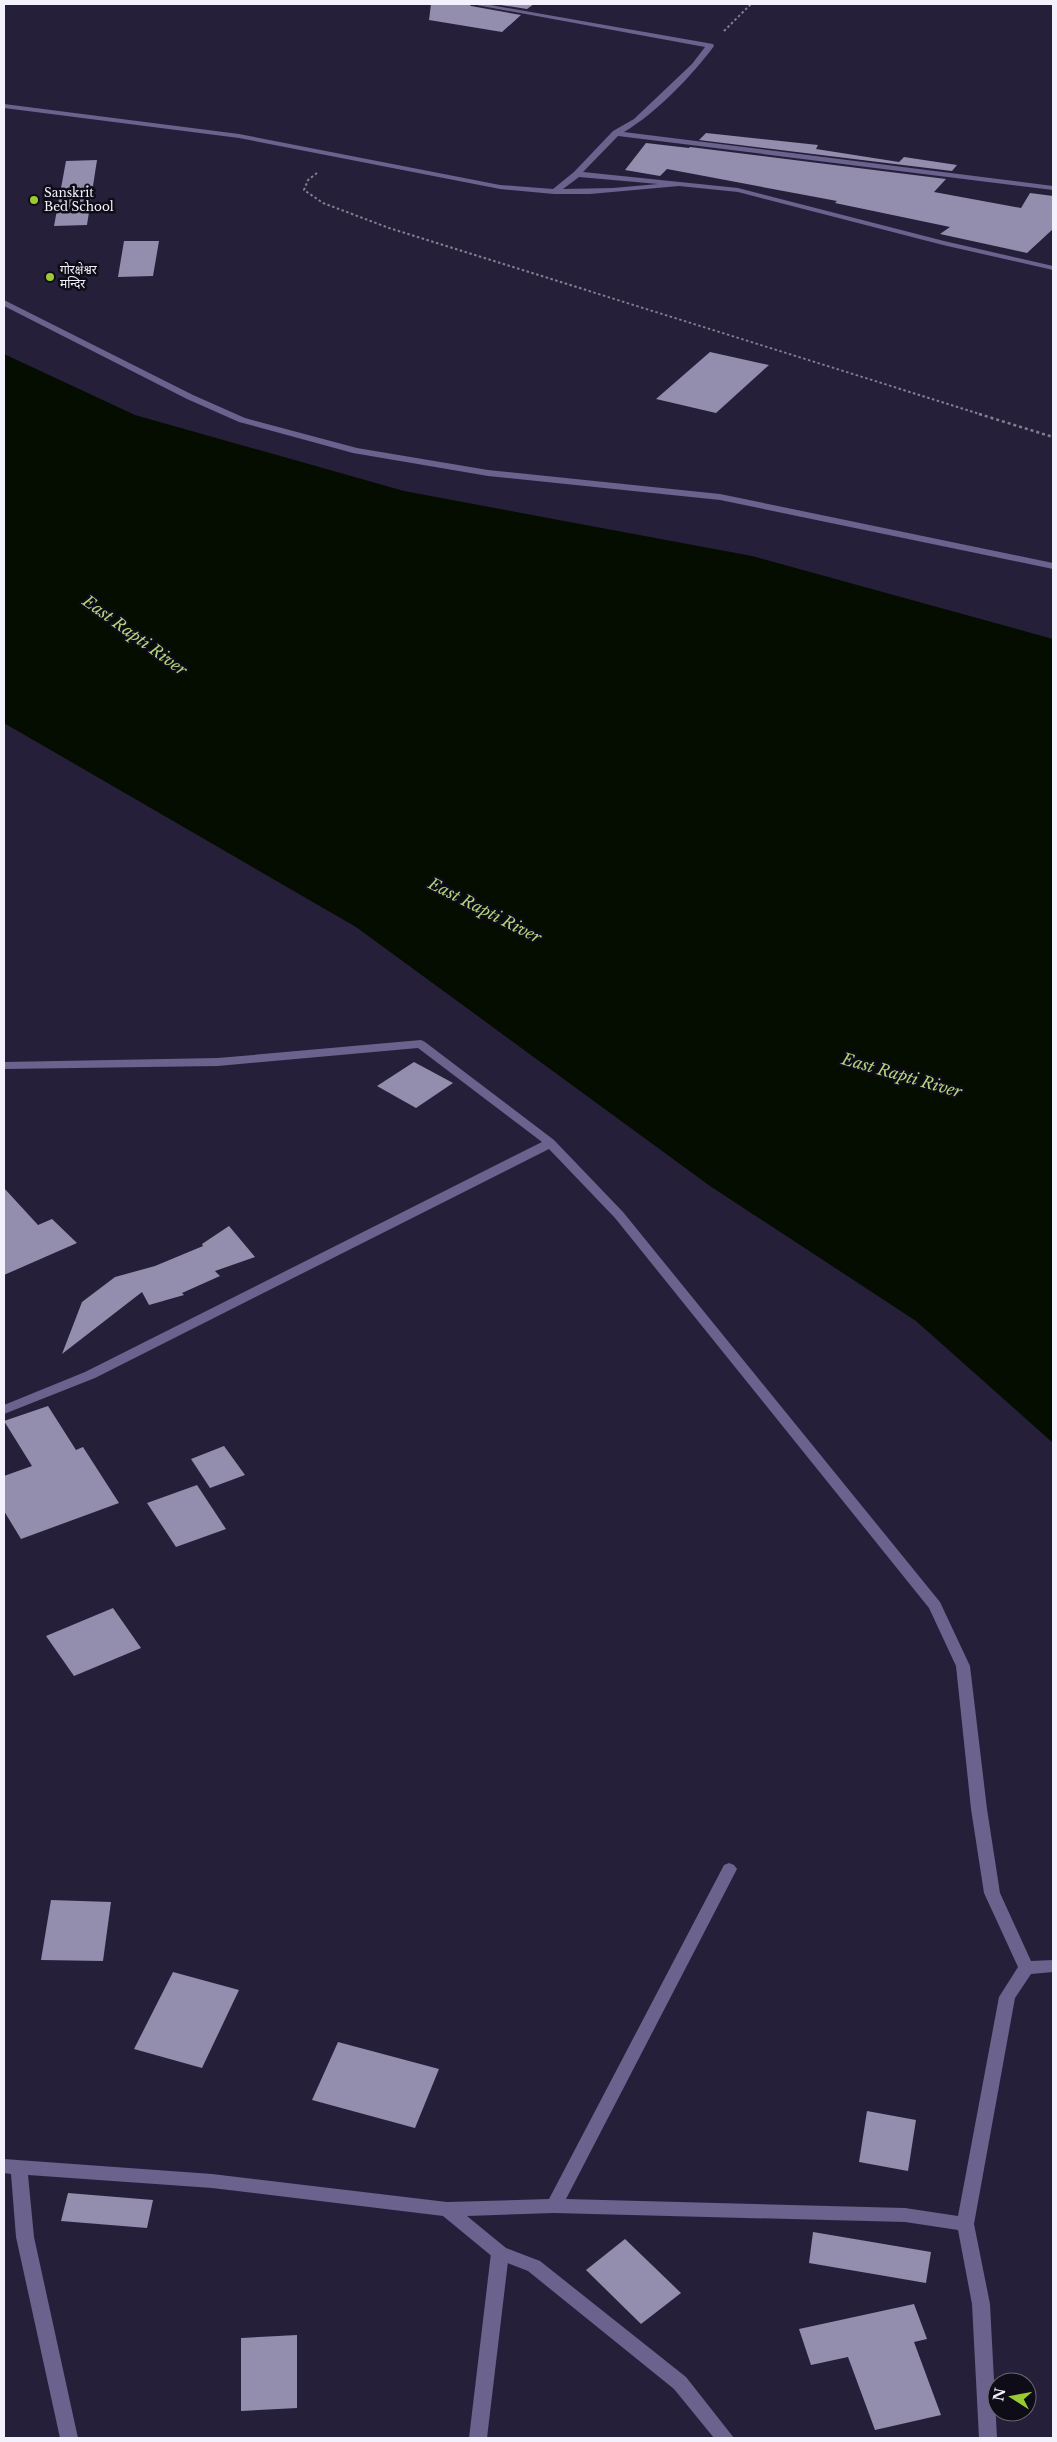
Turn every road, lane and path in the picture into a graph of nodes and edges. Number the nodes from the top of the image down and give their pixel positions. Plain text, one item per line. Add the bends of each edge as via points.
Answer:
1 (475, 4) edge
2 (751, 4) edge
3 (710, 46) junction
4 (4, 106) edge
5 (616, 133) junction
6 (341, 154) junction
7 (577, 174) junction
8 (680, 184) junction
9 (1053, 188) edge
10 (554, 192) junction
11 (1053, 268) edge
12 (4, 303) edge
13 (1053, 437) edge
14 (1053, 566) edge
15 (4, 1065) edge
16 (550, 1143) junction
17 (4, 1410) edge
18 (729, 1870) dead end
19 (1053, 1966) edge
20 (1026, 1968) junction
21 (12, 2167) edge
22 (554, 2206) junction
23 (447, 2209) junction
24 (965, 2224) junction
25 (500, 2252) junction
26 (69, 2438) edge
27 (478, 2438) edge
28 (725, 2438) edge
29 (988, 2438) edge

1 - 3 street
2 - 3 path
3 - 5 street via 695,66 637,121
4 - 6 street via 239,136
5 - 7 street
5 - 9 street
6 - 10 street via 500,187
6 - 13 path via 308,180 304,190 324,203 389,228
7 - 8 street
7 - 10 street
8 - 10 street via 643,189
8 - 11 street via 738,190 943,244
12 - 14 street via 242,420 356,451 488,473 720,497
15 - 16 street via 218,1062 421,1044
16 - 17 street via 90,1375
16 - 20 street via 625,1222 935,1606 963,1666 992,1894
18 - 22 street
19 - 20 street
20 - 24 street via 1007,1997
21 - 23 street via 212,2181
21 - 26 street
22 - 23 street
22 - 24 street via 905,2215
23 - 25 street
24 - 29 street via 980,2304
25 - 27 street
25 - 28 street via 534,2266 680,2383

